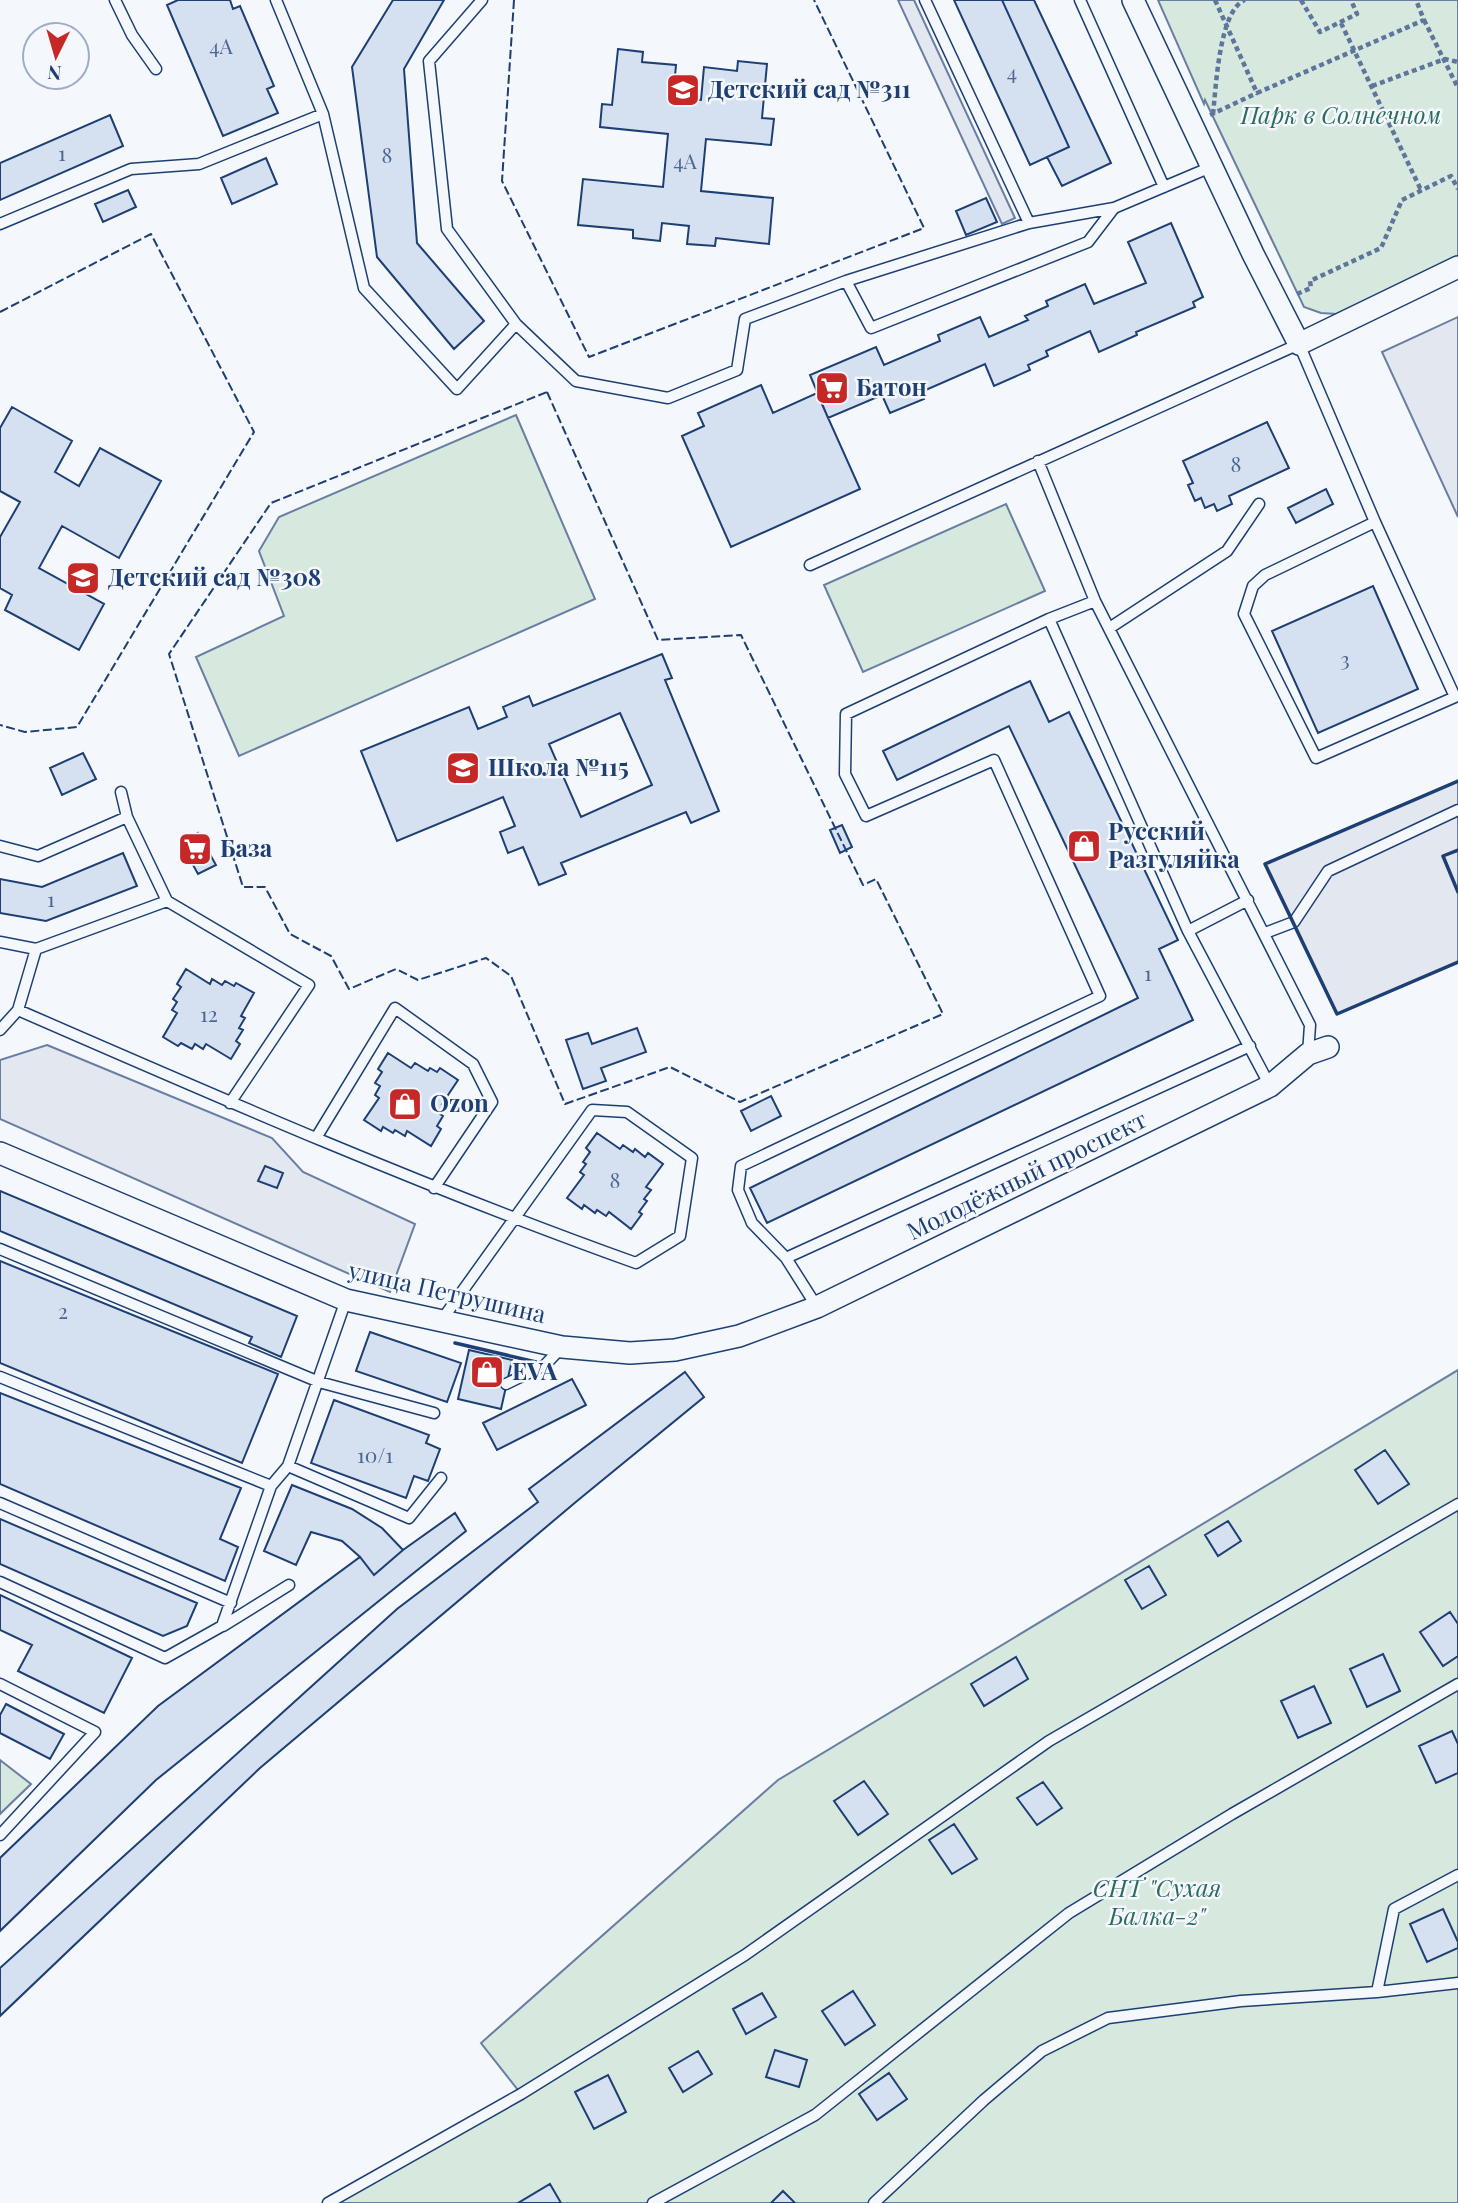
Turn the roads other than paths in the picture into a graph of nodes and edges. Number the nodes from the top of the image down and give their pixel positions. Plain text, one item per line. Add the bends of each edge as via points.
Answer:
1 (115, 0) edge
2 (276, 0) edge
3 (482, 0) edge
4 (925, 0) edge
5 (1080, 0) edge
6 (1133, 0) edge
7 (156, 69) dead end
8 (323, 114) junction
9 (1211, 167) junction
10 (1164, 187) junction
11 (1114, 208) junction
12 (1029, 223) junction
13 (0, 224) edge
14 (1458, 267) edge
15 (846, 281) junction
16 (516, 324) junction
17 (1299, 344) junction
18 (1038, 461) junction
19 (1259, 504) dead end
20 (1375, 522) junction
21 (810, 565) dead end
22 (1096, 601) junction
23 (1049, 619) junction
24 (1111, 627) junction
25 (121, 792) dead end
26 (1458, 810) edge
27 (127, 817) junction
28 (0, 846) edge
29 (1248, 900) junction
30 (167, 901) junction
31 (1188, 931) junction
32 (1265, 933) junction
33 (0, 942) edge
34 (36, 949) junction
35 (18, 1010) junction
36 (0, 1030) edge
37 (1250, 1046) junction
38 (1318, 1050) joint
39 (1270, 1086) junction
40 (230, 1103) junction
41 (316, 1138) junction
42 (0, 1153) edge
43 (434, 1188) junction
44 (514, 1219) junction
45 (0, 1249) edge
46 (786, 1258) junction
47 (346, 1300) junction
48 (817, 1307) junction
49 (440, 1322) junction
50 (739, 1336) joint
51 (562, 1347) junction
52 (0, 1377) edge
53 (319, 1382) junction
54 (506, 1384) dead end
55 (434, 1413) dead end
56 (288, 1466) junction
57 (441, 1478) dead end
58 (271, 1486) junction
59 (0, 1503) edge
60 (1458, 1504) edge
61 (0, 1582) edge
62 (289, 1585) dead end
63 (231, 1603) junction
64 (222, 1626) junction
65 (0, 1684) edge
66 (1458, 1684) edge
67 (0, 1835) edge
68 (1458, 1875) edge
69 (1458, 1983) edge
70 (1377, 1992) junction
71 (328, 2203) edge
72 (653, 2203) edge
73 (874, 2203) edge

1 - 7 lane
2 - 8 lane
3 - 16 lane via 429,61 433,100 447,229
4 - 12 lane
5 - 10 lane
6 - 9 street
8 - 13 lane via 199,164 131,169
8 - 16 lane via 364,288 457,389
9 - 10 lane
9 - 17 street
10 - 11 lane
11 - 12 lane
11 - 15 lane via 1088,243 871,328
12 - 15 lane
14 - 17 street
15 - 16 lane via 745,319 737,370 668,398 576,382
17 - 18 lane
17 - 20 lane
18 - 21 lane
18 - 22 lane
19 - 24 lane via 1227,551
20 - 20 lane via 1265,575 1254,586 1244,614 1316,758 1455,697
22 - 23 lane
22 - 24 lane
23 - 31 lane
23 - 46 lane via 846,714 845,774 866,816 994,760 1100,996 741,1166 738,1191 752,1223
24 - 29 lane
25 - 27 lane
26 - 32 lane via 1328,871 1294,922
27 - 28 lane via 38,856
27 - 30 lane
29 - 31 lane
29 - 32 lane
30 - 34 lane
30 - 40 lane via 309,985
31 - 37 lane
32 - 38 lane
33 - 34 lane
34 - 35 lane
35 - 36 lane
35 - 40 lane
37 - 39 lane
37 - 46 lane
38 - 39 street, Молодёжный проспект
39 - 48 street, Молодёжный проспект
40 - 41 lane
41 - 43 lane
41 - 43 lane via 395,1008 473,1064 492,1102
42 - 47 street, улица Петрушина
43 - 44 lane
44 - 44 lane via 636,1263 680,1236 692,1158 627,1112 592,1110
44 - 49 lane
45 - 53 lane
46 - 48 lane
47 - 49 street, улица Петрушина
47 - 53 lane
48 - 50 street, Молодёжный проспект
49 - 51 street, улица Петрушина
50 - 51 street, улица Петрушина via 675,1350 630,1353
51 - 54 lane via 545,1365
52 - 58 lane
53 - 55 lane
53 - 56 lane
56 - 57 lane via 409,1518
56 - 58 lane
58 - 63 lane
59 - 63 lane
60 - 71 lane via 1049,1741 745,1955 521,2094
61 - 64 lane via 165,1658
62 - 64 lane
63 - 64 lane
65 - 67 lane via 95,1732
66 - 72 lane via 1069,1913 815,2115
68 - 70 lane via 1394,1909
69 - 70 lane
70 - 73 lane via 1241,2001 1108,2018 1042,2051

